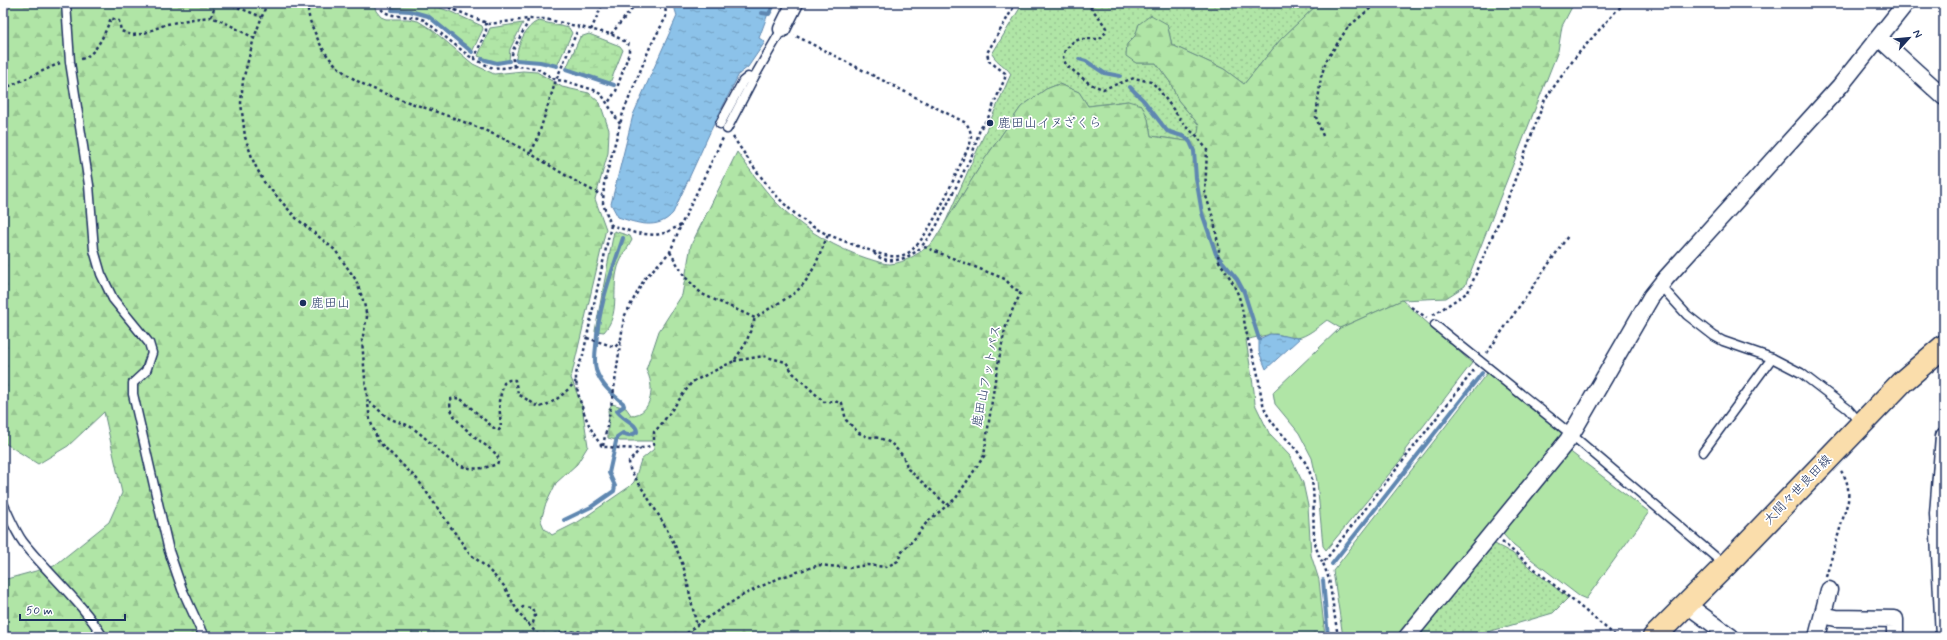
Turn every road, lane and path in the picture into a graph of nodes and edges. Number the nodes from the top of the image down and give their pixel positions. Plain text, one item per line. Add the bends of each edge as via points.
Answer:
1 (66, 3) edge
2 (216, 3) edge
3 (227, 3) edge
4 (267, 3) edge
5 (308, 3) edge
6 (380, 3) edge
7 (392, 3) edge
8 (398, 3) edge
9 (438, 3) edge
10 (603, 3) edge
11 (637, 3) edge
12 (665, 3) edge
13 (795, 3) edge
14 (1016, 3) edge
15 (1086, 3) edge
16 (1372, 3) edge
17 (1626, 3) edge
18 (1906, 3) edge
19 (262, 17) junction
20 (211, 18) junction
21 (528, 19) junction
22 (486, 23) junction
23 (580, 27) junction
24 (782, 29) junction
25 (591, 30) junction
26 (610, 34) junction
27 (254, 38) junction
28 (1879, 38) junction
29 (86, 58) dead end
30 (474, 59) junction
31 (70, 62) junction
32 (514, 67) junction
33 (753, 79) junction
34 (556, 80) junction
35 (3, 90) edge
36 (1944, 98) edge
37 (608, 103) junction
38 (620, 124) junction
39 (720, 124) dead end
40 (727, 130) junction
41 (1323, 136) dead end
42 (531, 152) junction
43 (602, 195) junction
44 (611, 225) junction
45 (681, 225) junction
46 (828, 235) junction
47 (1568, 236) dead end
48 (922, 246) junction
49 (670, 252) junction
50 (873, 252) junction
51 (1660, 285) junction
52 (1411, 307) dead end
53 (755, 318) junction
54 (1428, 318) junction
55 (1435, 325) joint
56 (587, 338) junction
57 (621, 340) junction
58 (1944, 346) edge
59 (1772, 358) junction
60 (734, 361) junction
61 (1480, 363) junction
62 (577, 380) junction
63 (369, 402) junction
64 (1861, 424) junction
65 (1572, 434) junction
66 (1944, 436) edge
67 (603, 447) junction
68 (641, 448) junction
69 (1703, 452) dead end
70 (1830, 457) junction
71 (3, 504) edge
72 (946, 504) junction
73 (1491, 534) junction
74 (1323, 563) junction
75 (1726, 565) junction
76 (1829, 590) joint
77 (1686, 604) junction
78 (517, 612) junction
79 (1823, 615) junction
80 (526, 624) junction
81 (697, 626) junction
82 (103, 637) edge
83 (204, 637) edge
84 (541, 637) edge
85 (598, 637) edge
86 (682, 637) edge
87 (1338, 637) edge
88 (1407, 637) edge
89 (1617, 637) edge
90 (1654, 637) edge
91 (1731, 637) edge
92 (1816, 637) edge
93 (1895, 637) edge
94 (1944, 637) edge

1 - 31 lane
2 - 20 path
3 - 19 path
4 - 19 path
5 - 42 path via 311,25 318,41 330,60 354,80 500,137
6 - 30 path via 382,10 389,15 415,16 432,25
7 - 8 path
9 - 22 path
10 - 25 path
11 - 26 path
12 - 38 path via 666,17 650,47
13 - 24 street
14 - 48 path via 987,53 989,61 1005,73 1005,78 988,118 980,129 972,155 939,221
15 - 74 path via 1106,28 1105,33 1100,38 1073,42 1065,50 1066,65 1090,84 1103,89 1134,78 1145,79 1157,87 1177,116 1207,150 1205,193 1214,221 1218,258 1239,298 1264,407 1310,473 1314,495 1314,532 1319,557
16 - 41 path via 1372,7 1348,27 1326,61 1321,77 1316,117
17 - 54 path via 1577,56 1545,99 1502,214 1468,292
18 - 28 street
19 - 27 path
20 - 27 path
20 - 29 path via 167,24 142,34 132,35 121,31 119,21 111,18 100,41
21 - 22 path
21 - 23 path via 545,19
21 - 32 path via 513,50
22 - 30 path via 486,31
23 - 25 path
23 - 34 path
24 - 33 lane
24 - 50 path via 966,123 970,129 970,144 926,233 907,253 883,256
25 - 26 path
26 - 37 path via 626,42 629,53 616,91
27 - 63 path via 243,80 245,137 264,182 296,218 335,250 356,280 366,317 362,340
28 - 36 street
28 - 51 street via 1840,86
30 - 32 path via 490,68
31 - 35 path via 60,63
31 - 83 lane via 89,185 94,250 101,274 113,299 149,343 152,354 150,363 134,384 133,394 169,551 182,589
32 - 34 path via 536,68
33 - 39 lane via 748,77 743,81
33 - 40 lane
34 - 37 path via 594,90
34 - 42 path
37 - 38 path
38 - 43 path
40 - 45 path
40 - 46 path via 777,198 805,221
42 - 43 path via 579,184
43 - 44 path
44 - 45 path via 635,233 655,235
44 - 56 path
45 - 49 path
46 - 50 path
46 - 53 path via 811,273 794,293
47 - 61 path
48 - 50 path via 909,256 889,262 878,258
48 - 72 path, 鹿田山フットパス via 1005,279 1014,289 1020,291 1005,329 984,456 956,498
49 - 53 path via 685,277 702,294
49 - 57 path via 645,278 624,317
51 - 59 lane via 1687,315 1714,336
51 - 65 street
52 - 54 path
53 - 60 path via 746,343
54 - 55 path
55 - 61 lane
56 - 57 path via 615,347
56 - 62 path via 576,374
57 - 67 path
58 - 64 main road, 大間々世良田線 via 1902,382
59 - 64 lane via 1814,381 1848,409
59 - 69 lane
60 - 68 path via 692,382 654,432 654,444
60 - 72 path via 763,356 786,362 792,373 824,402 842,403 846,420 859,433 891,443 903,456 908,469
61 - 65 lane
61 - 74 path
62 - 63 path via 567,392 539,407 518,394 515,380 504,383 499,401 500,430 495,429 462,400 451,399 451,409 462,426 497,455 499,460 497,464 474,470 460,466 444,456 413,428 386,416
62 - 67 path via 584,414 597,441
63 - 78 path via 370,420 378,441 418,480 469,553 504,586
64 - 70 main road, 大間々世良田線
65 - 73 street
65 - 75 lane
66 - 94 street via 1938,500
67 - 68 path
68 - 81 path via 629,462 630,469 675,547 684,570
70 - 75 main road, 大間々世良田線
70 - 76 path via 1846,477 1849,491 1824,582
71 - 82 lane via 22,540 65,587
72 - 81 path, 鹿田山フットパス via 927,522 901,553 898,561 886,567 867,565 849,568 819,565 758,587
73 - 88 street
73 - 89 path
74 - 87 path via 1329,578
75 - 77 main road, 大間々世良田線
76 - 79 street
77 - 90 main road, 大間々世良田線
77 - 91 street
78 - 80 path
78 - 80 path via 523,607 535,611 533,623
79 - 92 street
79 - 93 street via 1836,618 1895,619
80 - 84 path
81 - 86 path, 鹿田山フットパス
84 - 85 path via 587,631

